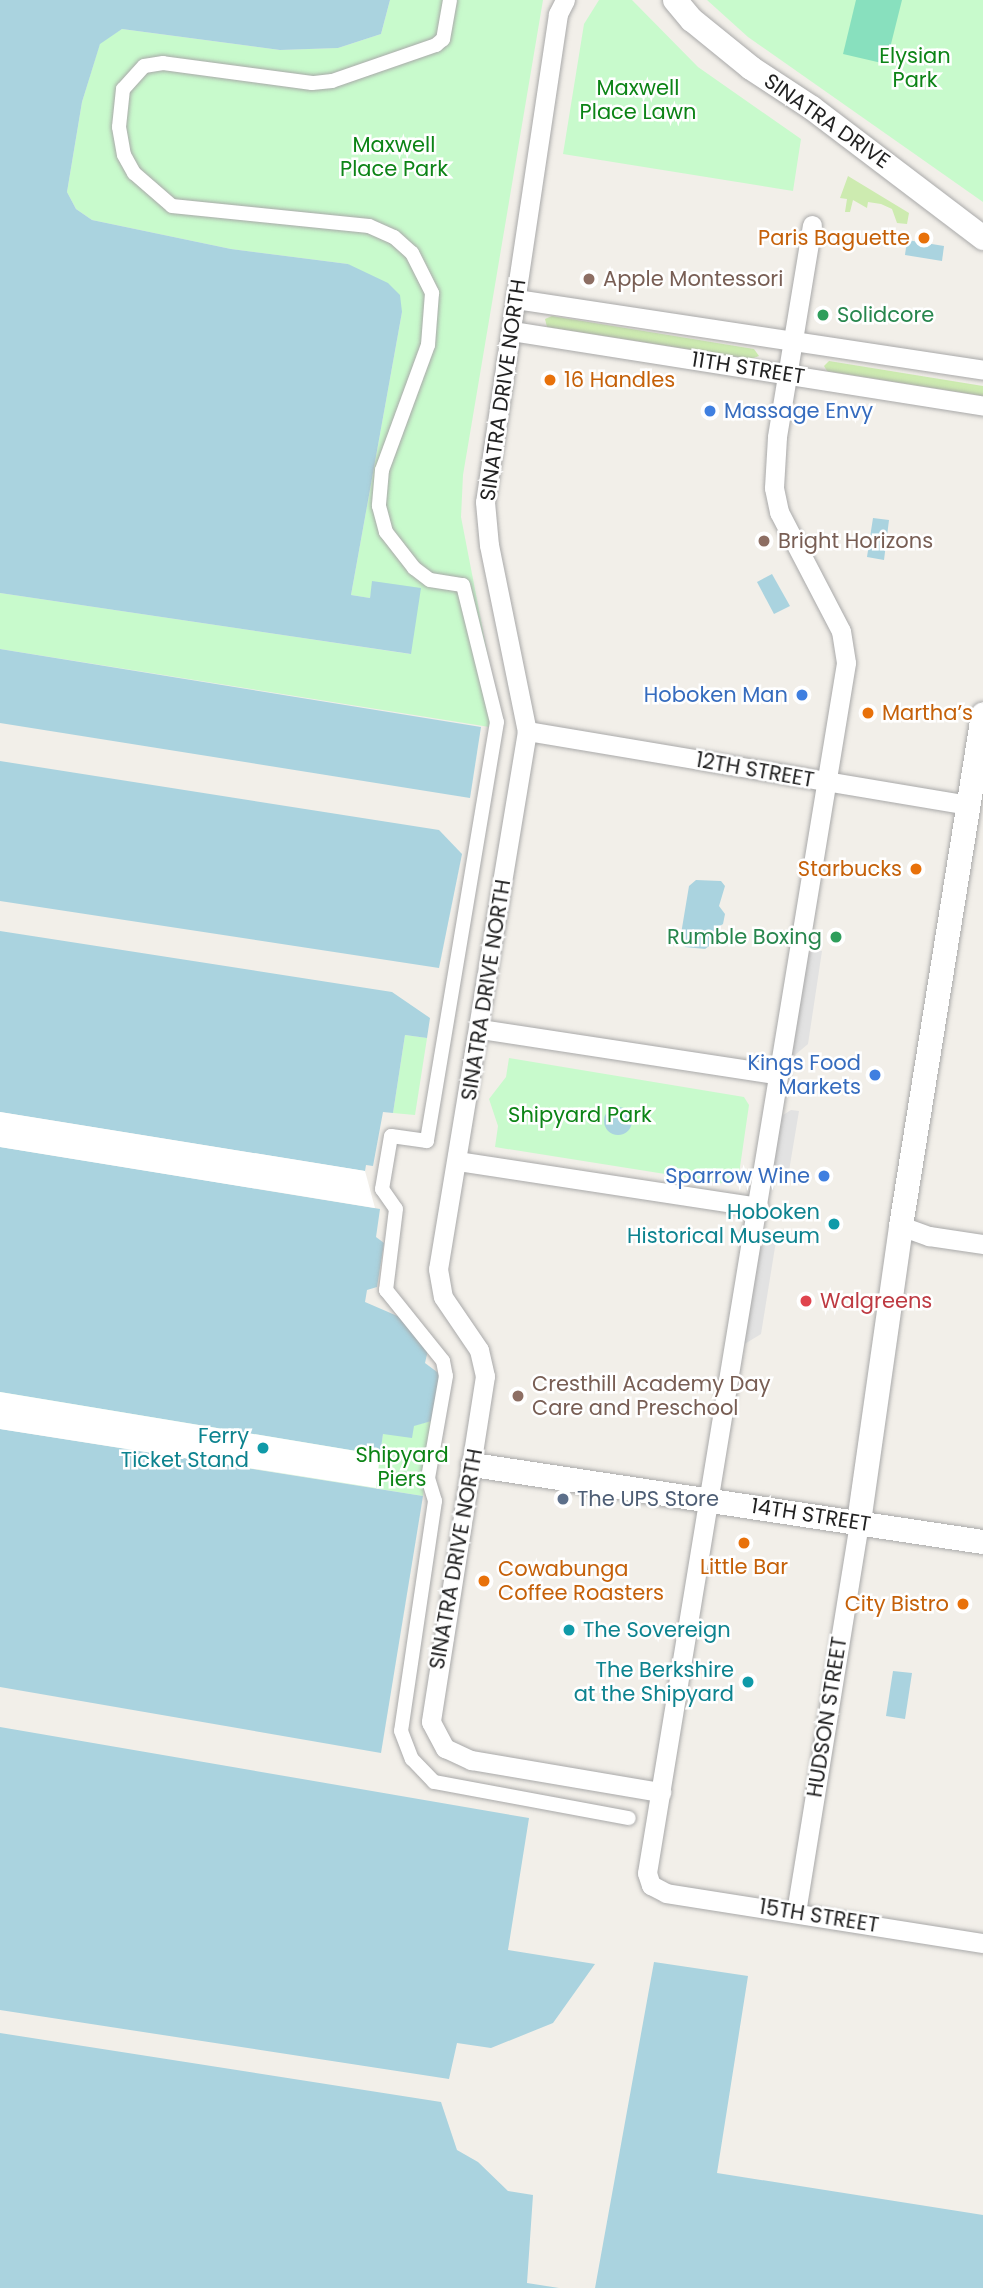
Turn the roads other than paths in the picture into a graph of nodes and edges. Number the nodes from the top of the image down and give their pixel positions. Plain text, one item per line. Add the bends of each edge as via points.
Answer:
1 (450, 0) edge
2 (565, 0) edge
3 (675, 0) edge
4 (812, 225) dead end
5 (983, 238) edge
6 (516, 299) junction
7 (512, 331) junction
8 (793, 342) junction
9 (983, 370) edge
10 (788, 374) junction
11 (983, 406) edge
12 (983, 715) edge
13 (527, 731) junction
14 (826, 782) junction
15 (976, 806) edge
16 (481, 1029) junction
17 (776, 1074) junction
18 (458, 1161) junction
19 (758, 1207) junction
20 (901, 1226) junction
21 (983, 1244) edge
22 (473, 1465) junction
23 (711, 1498) junction
24 (859, 1522) junction
25 (983, 1542) edge
26 (661, 1792) junction
27 (629, 1818) dead end
28 (796, 1912) junction
29 (983, 1943) edge

1 - 27 street via 443,39 436,45 332,81 312,83 163,63 144,66 127,79 119,127 124,155 134,173 172,206 369,226 394,237 420,262 432,293 428,345 382,470 379,506 386,532 414,568 430,579 470,584 496,722 427,1141 391,1136 382,1189 397,1209 386,1290 443,1362 446,1377 428,1478 435,1501 401,1731 412,1759 434,1782
2 - 6 street, SINATRA DRIVE NORTH via 558,14
3 - 5 street, SINATRA DRIVE via 692,20 751,68 812,108
4 - 8 street
6 - 7 street, SINATRA DRIVE NORTH
6 - 8 street, 11TH STREET
7 - 10 street, 11TH STREET
7 - 13 street, SINATRA DRIVE NORTH via 485,517
8 - 9 street, 11TH STREET
8 - 10 street
10 - 11 street, 11TH STREET
10 - 14 street via 774,488 779,512 841,631 846,663
12 - 15 street
13 - 14 street, 12TH STREET
13 - 16 street, SINATRA DRIVE NORTH
14 - 15 street, 12TH STREET
14 - 17 street
15 - 20 street
16 - 17 street
16 - 18 street, SINATRA DRIVE NORTH
17 - 19 street
18 - 19 street
18 - 22 street, SINATRA DRIVE NORTH via 438,1269 443,1297 479,1350 485,1368
19 - 23 street
20 - 21 street via 929,1236
20 - 24 street
22 - 23 street, 14TH STREET
22 - 26 street, SINATRA DRIVE NORTH via 432,1702 431,1722 439,1741 471,1760
23 - 24 street, 14TH STREET
23 - 26 street
24 - 25 street, 14TH STREET
24 - 28 street, HUDSON STREET
26 - 28 street, 15TH STREET via 647,1873 656,1889
28 - 29 street, 15TH STREET

